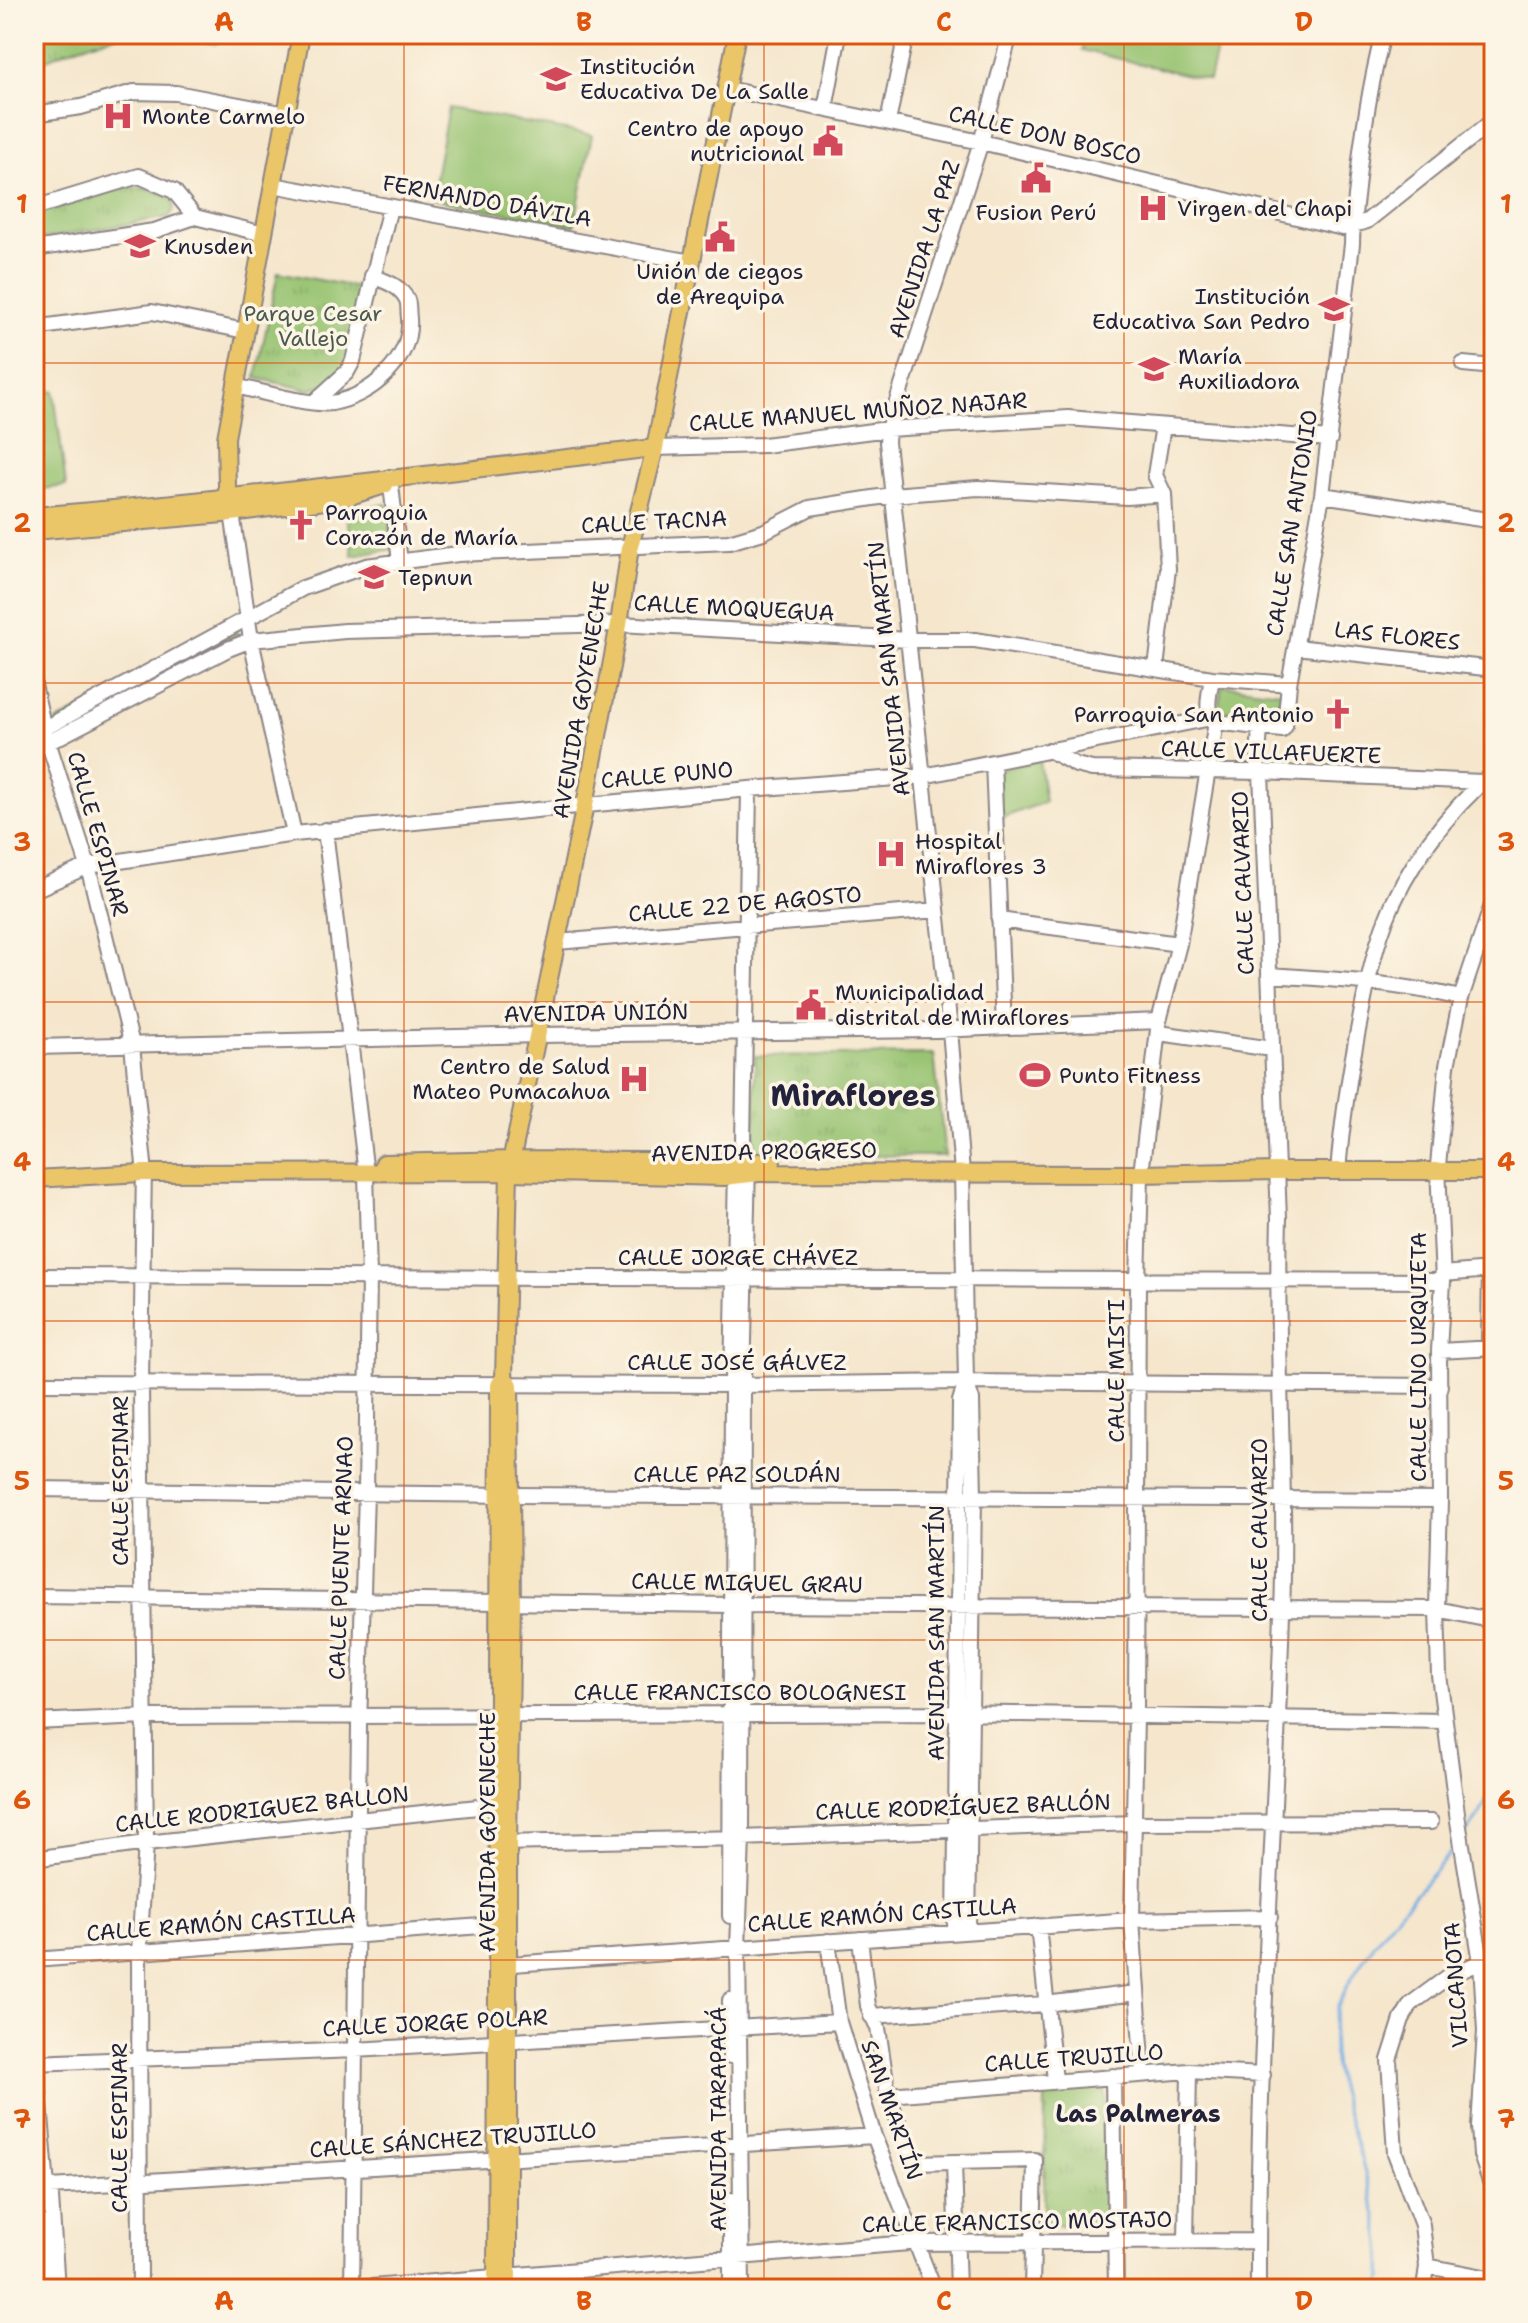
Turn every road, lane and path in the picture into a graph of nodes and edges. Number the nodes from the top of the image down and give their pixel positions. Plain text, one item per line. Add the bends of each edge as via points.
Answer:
1 (301, 34) edge
2 (737, 34) edge
3 (839, 34) edge
4 (906, 34) edge
5 (1010, 34) edge
6 (1383, 34) edge
7 (727, 89) junction
8 (825, 109) junction
9 (34, 114) edge
10 (286, 114) junction
11 (1494, 120) edge
12 (888, 122) junction
13 (1494, 129) edge
14 (981, 142) junction
15 (273, 185) junction
16 (390, 207) junction
17 (34, 208) edge
18 (195, 217) junction
19 (1352, 226) junction
20 (264, 234) junction
21 (34, 249) edge
22 (692, 262) junction
23 (372, 276) junction
24 (34, 328) edge
25 (245, 331) junction
26 (1463, 364) dead end
27 (1494, 367) edge
28 (235, 386) junction
29 (314, 402) junction
30 (1163, 426) junction
31 (888, 429) junction
32 (1330, 439) junction
33 (655, 448) junction
34 (390, 477) junction
35 (1164, 494) junction
36 (392, 495) junction
37 (892, 495) junction
38 (1322, 495) junction
39 (341, 499) junction
40 (231, 506) junction
41 (34, 516) edge
42 (88, 519) junction
43 (1494, 521) edge
44 (34, 531) edge
45 (630, 547) junction
46 (400, 562) junction
47 (247, 618) junction
48 (619, 624) junction
49 (251, 640) junction
50 (909, 640) junction
51 (1296, 647) junction
52 (1156, 668) junction
53 (1494, 669) edge
54 (1212, 678) junction
55 (1289, 684) junction
56 (34, 685) edge
57 (1213, 720) junction
58 (1260, 728) junction
59 (42, 735) edge
60 (34, 750) edge
61 (1049, 750) junction
62 (993, 762) junction
63 (1209, 770) junction
64 (1259, 772) junction
65 (1494, 772) edge
66 (923, 776) junction
67 (1488, 786) edge
68 (749, 789) junction
69 (585, 805) junction
70 (325, 830) junction
71 (294, 834) junction
72 (88, 866) junction
73 (34, 890) edge
74 (1494, 899) edge
75 (937, 910) junction
76 (999, 920) junction
77 (748, 927) junction
78 (1488, 929) edge
79 (557, 942) junction
80 (1179, 944) junction
81 (1269, 975) junction
82 (1368, 981) junction
83 (1461, 998) junction
84 (1004, 1027) junction
85 (1159, 1027) junction
86 (950, 1030) junction
87 (745, 1033) junction
88 (539, 1035) junction
89 (350, 1040) junction
90 (132, 1045) junction
91 (34, 1047) edge
92 (1272, 1049) junction
93 (742, 1165) junction
94 (510, 1166) junction
95 (1276, 1167) junction
96 (365, 1168) junction
97 (962, 1168) junction
98 (34, 1169) edge
99 (144, 1169) junction
100 (1338, 1169) junction
101 (1438, 1169) junction
102 (1493, 1169) edge
103 (1142, 1170) junction
104 (34, 1179) edge
105 (1490, 1270) junction
106 (34, 1276) edge
107 (369, 1276) junction
108 (142, 1277) junction
109 (508, 1277) junction
110 (1443, 1278) junction
111 (739, 1280) junction
112 (966, 1280) junction
113 (1138, 1281) junction
114 (1277, 1281) junction
115 (1492, 1348) edge
116 (1439, 1351) junction
117 (368, 1382) junction
118 (966, 1382) junction
119 (34, 1383) edge
120 (504, 1383) junction
121 (141, 1385) junction
122 (737, 1385) junction
123 (1138, 1385) junction
124 (1279, 1385) junction
125 (1440, 1386) junction
126 (34, 1489) edge
127 (143, 1490) junction
128 (366, 1492) junction
129 (504, 1495) junction
130 (738, 1496) junction
131 (966, 1496) junction
132 (1138, 1497) junction
133 (1282, 1499) junction
134 (1440, 1500) junction
135 (34, 1596) edge
136 (143, 1599) junction
137 (362, 1601) junction
138 (504, 1602) junction
139 (737, 1605) junction
140 (965, 1606) junction
141 (1137, 1608) junction
142 (1283, 1608) junction
143 (1437, 1609) junction
144 (1494, 1621) edge
145 (964, 1713) junction
146 (503, 1714) junction
147 (359, 1716) junction
148 (738, 1716) junction
149 (1136, 1716) junction
150 (146, 1717) junction
151 (1278, 1717) junction
152 (1445, 1721) junction
153 (34, 1722) edge
154 (496, 1805) junction
155 (357, 1820) junction
156 (1273, 1822) junction
157 (1431, 1822) dead end
158 (1133, 1823) junction
159 (1458, 1823) joint
160 (963, 1829) junction
161 (737, 1838) junction
162 (146, 1843) junction
163 (502, 1843) junction
164 (34, 1859) edge
165 (1270, 1917) junction
166 (1132, 1920) junction
167 (502, 1924) junction
168 (1038, 1926) junction
169 (962, 1932) junction
170 (356, 1936) junction
171 (860, 1939) junction
172 (828, 1941) junction
173 (733, 1948) junction
174 (139, 1952) junction
175 (34, 1960) edge
176 (1481, 1962) junction
177 (503, 1964) junction
178 (1137, 1993) junction
179 (1045, 2004) junction
180 (871, 2016) junction
181 (839, 2022) junction
182 (735, 2029) junction
183 (34, 2033) edge
184 (1490, 2033) edge
185 (502, 2041) junction
186 (355, 2050) junction
187 (141, 2060) junction
188 (35, 2063) edge
189 (1189, 2071) junction
190 (1143, 2074) junction
191 (1263, 2075) junction
192 (1113, 2076) junction
193 (1055, 2080) junction
194 (888, 2095) junction
195 (874, 2136) junction
196 (735, 2145) junction
197 (1488, 2156) edge
198 (501, 2158) junction
199 (954, 2162) junction
200 (354, 2169) junction
201 (141, 2182) junction
202 (40, 2188) edge
203 (1494, 2193) edge
204 (958, 2241) junction
205 (1033, 2241) junction
206 (1114, 2241) junction
207 (1186, 2241) junction
208 (1258, 2241) junction
209 (917, 2242) junction
210 (736, 2258) junction
211 (1427, 2266) junction
212 (1494, 2279) edge
213 (502, 2283) edge
214 (47, 2289) edge
215 (57, 2289) edge
216 (140, 2289) edge
217 (350, 2289) edge
218 (731, 2289) edge
219 (742, 2289) edge
220 (934, 2289) edge
221 (958, 2289) edge
222 (1032, 2289) edge
223 (1116, 2289) edge
224 (1258, 2289) edge
225 (1424, 2289) edge

1 - 10 main road
2 - 7 main road, AVENIDA GOYENECHE
3 - 8 street
4 - 12 street
5 - 14 street, AVENIDA LA PAZ
6 - 19 street, CALLE SAN ANTONIO via 1367,103
7 - 8 street, CALLE DON BOSCO
7 - 22 main road, AVENIDA GOYENECHE
8 - 12 street, CALLE DON BOSCO
9 - 10 street via 134,92 176,93
10 - 15 main road
11 - 19 street via 1367,221
12 - 14 street, CALLE DON BOSCO
13 - 19 street via 1372,228
14 - 19 street, CALLE DON BOSCO
14 - 31 street, AVENIDA LA PAZ
15 - 16 street, FERNANDO DÁVILA
15 - 20 main road
16 - 22 street, FERNANDO DÁVILA
16 - 23 street
17 - 18 street via 139,176 174,191
18 - 20 street
18 - 21 street via 154,231
19 - 32 street, CALLE SAN ANTONIO
20 - 25 main road
22 - 33 main road, AVENIDA GOYENECHE
23 - 29 street via 353,361
23 - 29 street via 395,286 408,300 404,349 374,385 331,403
24 - 25 street via 152,312
25 - 28 main road
26 - 27 street
28 - 29 street
28 - 40 main road via 225,464
30 - 31 street, CALLE MANUEL MUÑOZ NAJAR via 1068,418
30 - 32 street, CALLE MANUEL MUÑOZ NAJAR
30 - 35 street via 1155,475
31 - 33 street, CALLE MANUEL MUÑOZ NAJAR via 764,445
31 - 37 street, AVENIDA SAN MARTÍN
32 - 38 street, CALLE SAN ANTONIO
33 - 34 main road, CALLE MANUEL MUÑOZ NAJAR
33 - 45 main road, AVENIDA GOYENECHE
34 - 36 street
34 - 39 main road via 384,486
34 - 40 main road, CALLE MANUEL MUÑOZ NAJAR
35 - 37 street, CALLE TACNA via 1127,497 978,488
35 - 52 street via 1168,569
36 - 39 main road
36 - 46 street
37 - 45 street, CALLE TACNA via 810,508 729,542
37 - 50 street, AVENIDA SAN MARTÍN
38 - 43 street
38 - 51 street, CALLE SAN ANTONIO
39 - 40 main road
40 - 42 main road
40 - 47 street
41 - 42 main road
42 - 44 main road
45 - 46 street, CALLE TACNA via 458,554
45 - 48 main road, AVENIDA GOYENECHE
46 - 47 street, CALLE TACNA via 366,566 303,588
47 - 49 street
47 - 59 street, CALLE TACNA
48 - 49 street, CALLE MOQUEGUA via 345,631
48 - 50 street, CALLE MOQUEGUA
48 - 69 main road, AVENIDA GOYENECHE
49 - 59 street, CALLE MOQUEGUA
49 - 71 street
50 - 52 street, CALLE MOQUEGUA via 975,640
50 - 66 street, AVENIDA SAN MARTÍN
51 - 53 street, LAS FLORES
51 - 55 street, CALLE SAN ANTONIO
52 - 54 street, CALLE MOQUEGUA
54 - 55 street, CALLE MOQUEGUA
54 - 57 street, CALLE MISTI
55 - 58 street, CALLE SAN ANTONIO via 1285,726
56 - 59 street, CALLE ESPINAR
57 - 58 street, CALLE PUNO
57 - 61 street, CALLE PUNO
57 - 63 street, CALLE MISTI
58 - 64 street, CALLE CALVARIO
59 - 60 street
59 - 72 street, CALLE ESPINAR
61 - 62 street, CALLE PUNO
61 - 63 street, CALLE VILLAFUERTE via 1092,769
62 - 66 street, CALLE PUNO
62 - 76 street
63 - 64 street, CALLE VILLAFUERTE
63 - 80 street, CALLE MISTI
64 - 67 street, CALLE VILLAFUERTE
64 - 81 street, CALLE CALVARIO
65 - 67 street
66 - 68 street, CALLE PUNO
66 - 75 street, AVENIDA SAN MARTÍN
67 - 82 street via 1453,812 1424,849 1384,925
68 - 69 street, CALLE PUNO
68 - 77 street, AVENIDA TARAPACÁ
69 - 70 street, CALLE PUNO
69 - 79 main road, AVENIDA GOYENECHE
70 - 71 street, CALLE PUNO
70 - 89 street, CALLE PUENTE ARNAO
71 - 72 street, CALLE PUNO
72 - 73 street, CALLE PUNO
72 - 90 street, CALLE ESPINAR
74 - 78 street, CALLE LINO URQUIETA
75 - 77 street, CALLE 22 DE AGOSTO
75 - 86 street, AVENIDA SAN MARTÍN
76 - 80 street
76 - 84 street
77 - 79 street, CALLE 22 DE AGOSTO
77 - 87 street, AVENIDA TARAPACÁ
78 - 83 street, CALLE LINO URQUIETA
79 - 88 main road, AVENIDA GOYENECHE
80 - 85 street, CALLE MISTI
81 - 82 street
81 - 92 street, CALLE CALVARIO
82 - 83 street
82 - 100 street
83 - 101 street, CALLE LINO URQUIETA via 1447,1066
84 - 85 street, AVENIDA UNIÓN
84 - 86 street, AVENIDA UNIÓN
85 - 92 street, AVENIDA UNIÓN
85 - 103 street, CALLE MISTI
86 - 87 street, AVENIDA UNIÓN
86 - 97 street, AVENIDA SAN MARTÍN
87 - 88 street, AVENIDA UNIÓN
87 - 93 street, AVENIDA TARAPACÁ
88 - 89 street, AVENIDA UNIÓN
88 - 94 main road, AVENIDA GOYENECHE
89 - 90 street, AVENIDA UNIÓN
89 - 96 street, CALLE PUENTE ARNAO
90 - 91 street, AVENIDA UNIÓN
90 - 99 street, CALLE ESPINAR
92 - 95 street, CALLE CALVARIO
93 - 94 main road, AVENIDA PROGRESO
93 - 97 main road, AVENIDA PROGRESO
93 - 111 street, AVENIDA TARAPACÁ
94 - 96 main road, AVENIDA PROGRESO
94 - 109 main road, AVENIDA GOYENECHE
95 - 100 main road, AVENIDA PROGRESO
95 - 103 main road, AVENIDA PROGRESO
95 - 114 street, CALLE CALVARIO
96 - 99 main road, AVENIDA PROGRESO
96 - 107 street, CALLE PUENTE ARNAO
97 - 103 main road, AVENIDA PROGRESO
97 - 112 street, AVENIDA SAN MARTÍN
98 - 99 main road, AVENIDA PROGRESO
99 - 104 main road, AVENIDA PROGRESO
99 - 108 street, CALLE ESPINAR
100 - 101 main road, AVENIDA PROGRESO
101 - 102 main road, AVENIDA PROGRESO
101 - 110 street, CALLE LINO URQUIETA
102 - 105 street
103 - 113 street, CALLE MISTI
105 - 110 street, CALLE JORGE CHÁVEZ
105 - 115 street
106 - 108 street, CALLE JORGE CHÁVEZ
107 - 108 street, CALLE JORGE CHÁVEZ
107 - 109 street, CALLE JORGE CHÁVEZ
107 - 117 street, CALLE PUENTE ARNAO
108 - 121 street, CALLE ESPINAR
109 - 111 street, CALLE JORGE CHÁVEZ
109 - 120 main road, AVENIDA GOYENECHE
110 - 114 street, CALLE JORGE CHÁVEZ
110 - 116 street, CALLE LINO URQUIETA
111 - 112 street, CALLE JORGE CHÁVEZ
111 - 122 street, AVENIDA TARAPACÁ
112 - 113 street, CALLE JORGE CHÁVEZ
112 - 118 street, AVENIDA SAN MARTÍN
113 - 114 street, CALLE JORGE CHÁVEZ
113 - 123 street, CALLE MISTI
114 - 124 street, CALLE CALVARIO
115 - 116 street
116 - 125 street, CALLE LINO URQUIETA
117 - 120 street, CALLE JOSÉ GÁLVEZ
117 - 121 street, CALLE JOSÉ GÁLVEZ
117 - 128 street, CALLE PUENTE ARNAO
118 - 122 street, CALLE JOSÉ GÁLVEZ
118 - 123 street, CALLE JOSÉ GÁLVEZ
118 - 131 street, AVENIDA SAN MARTÍN via 972,1400
119 - 121 street, CALLE JOSÉ GÁLVEZ
120 - 122 street, CALLE JOSÉ GÁLVEZ
120 - 129 main road, AVENIDA GOYENECHE
121 - 127 street, CALLE ESPINAR
122 - 130 street, AVENIDA TARAPACÁ
123 - 124 street, CALLE JOSÉ GÁLVEZ
123 - 132 street, CALLE MISTI
124 - 125 street, CALLE JOSÉ GÁLVEZ
124 - 133 street, CALLE CALVARIO
125 - 134 street, CALLE LINO URQUIETA
126 - 127 street, CALLE PAZ SOLDÁN
127 - 128 street, CALLE PAZ SOLDÁN
127 - 136 street, CALLE ESPINAR
128 - 129 street, CALLE PAZ SOLDÁN
128 - 137 street, CALLE PUENTE ARNAO
129 - 130 street, CALLE PAZ SOLDÁN
129 - 138 main road, AVENIDA GOYENECHE
130 - 131 street, CALLE PAZ SOLDÁN
130 - 139 street, AVENIDA TARAPACÁ
131 - 132 street, CALLE PAZ SOLDÁN
131 - 140 street, AVENIDA SAN MARTÍN
132 - 133 street, CALLE PAZ SOLDÁN
132 - 141 street, CALLE MISTI
133 - 134 street, CALLE PAZ SOLDÁN
133 - 142 street, CALLE CALVARIO
134 - 143 street, CALLE LINO URQUIETA
135 - 136 street, CALLE MIGUEL GRAU
136 - 137 street, CALLE MIGUEL GRAU
136 - 150 street, CALLE ESPINAR
137 - 138 street, CALLE MIGUEL GRAU
137 - 147 street, CALLE PUENTE ARNAO
138 - 139 street, CALLE MIGUEL GRAU
138 - 146 main road, AVENIDA GOYENECHE
139 - 140 street, CALLE MIGUEL GRAU
139 - 148 street, AVENIDA TARAPACÁ
140 - 141 street, CALLE MIGUEL GRAU
140 - 145 street, AVENIDA SAN MARTÍN
141 - 142 street, CALLE MIGUEL GRAU
141 - 149 street, CALLE MISTI
142 - 143 street, CALLE MIGUEL GRAU
142 - 151 street, CALLE CALVARIO
143 - 144 street, CALLE MIGUEL GRAU
143 - 152 street, CALLE LINO URQUIETA
145 - 148 street, CALLE FRANCISCO BOLOGNESI
145 - 149 street, CALLE FRANCISCO BOLOGNESI
145 - 160 street, AVENIDA SAN MARTÍN
146 - 147 street, CALLE FRANCISCO BOLOGNESI
146 - 148 street, CALLE FRANCISCO BOLOGNESI
146 - 154 main road, AVENIDA GOYENECHE
146 - 163 main road, AVENIDA GOYENECHE
147 - 150 street, CALLE FRANCISCO BOLOGNESI
147 - 155 street, CALLE PUENTE ARNAO
148 - 161 street, AVENIDA TARAPACÁ
149 - 151 street, CALLE FRANCISCO BOLOGNESI
149 - 158 street, CALLE MISTI
150 - 153 street, CALLE FRANCISCO BOLOGNESI
150 - 162 street, CALLE ESPINAR
151 - 152 street, CALLE FRANCISCO BOLOGNESI
151 - 156 street, CALLE CALVARIO
152 - 159 street, CALLE LINO URQUIETA
154 - 155 street, CALLE RODRIGUEZ BALLON
154 - 163 main road, AVENIDA GOYENECHE
155 - 162 street, CALLE RODRIGUEZ BALLON
155 - 170 street, CALLE PUENTE ARNAO
156 - 157 street, CALLE RODRÍGUEZ BALLÓN
156 - 158 street, CALLE RODRÍGUEZ BALLÓN
156 - 165 street, CALLE CALVARIO
158 - 160 street, CALLE RODRÍGUEZ BALLÓN
158 - 166 street, CALLE MISTI
159 - 176 street, VILCANOTA
160 - 161 street, CALLE RODRÍGUEZ BALLÓN
160 - 169 street, AVENIDA SAN MARTÍN
161 - 163 street, CALLE RODRÍGUEZ BALLÓN
161 - 173 street, AVENIDA TARAPACÁ
162 - 164 street, CALLE RODRIGUEZ BALLON
162 - 174 street, CALLE ESPINAR
163 - 167 main road, AVENIDA GOYENECHE
165 - 166 street, CALLE RAMÓN CASTILLA
165 - 191 street, CALLE CALVARIO
166 - 168 street, CALLE RAMÓN CASTILLA
166 - 178 street, CALLE MISTI
167 - 170 street, CALLE RAMÓN CASTILLA
167 - 177 main road, AVENIDA GOYENECHE
168 - 169 street, CALLE RAMÓN CASTILLA
168 - 179 street
169 - 171 street, CALLE RAMÓN CASTILLA
170 - 174 street, CALLE RAMÓN CASTILLA
170 - 186 street, CALLE PUENTE ARNAO
171 - 172 street, CALLE RAMÓN CASTILLA
171 - 180 street
172 - 173 street, CALLE RAMÓN CASTILLA
172 - 181 street, SAN MARTÍN
173 - 177 street, CALLE RAMÓN CASTILLA
173 - 182 street, AVENIDA TARAPACÁ
174 - 175 street, CALLE RAMÓN CASTILLA
174 - 187 street, CALLE ESPINAR
176 - 184 street, VILCANOTA
176 - 211 street via 1449,1976 1411,2004 1389,2060 1395,2153 1422,2225
177 - 185 main road, AVENIDA GOYENECHE
178 - 179 street
178 - 190 street, CALLE MISTI
179 - 180 street
179 - 193 street
180 - 194 street via 878,2028
181 - 182 street, CALLE JORGE POLAR
181 - 195 street, SAN MARTÍN
182 - 185 street, CALLE JORGE POLAR
182 - 196 street, AVENIDA TARAPACÁ
183 - 188 street
184 - 197 street, VILCANOTA via 1479,2127
185 - 186 street, CALLE JORGE POLAR
185 - 198 main road, AVENIDA GOYENECHE
186 - 187 street, CALLE JORGE POLAR
186 - 200 street, CALLE PUENTE ARNAO
187 - 188 street, CALLE JORGE POLAR
187 - 201 street, CALLE ESPINAR
188 - 202 street
189 - 190 street, CALLE TRUJILLO
189 - 191 street, CALLE TRUJILLO
189 - 207 street
190 - 192 street, CALLE TRUJILLO
191 - 208 street, CALLE CALVARIO
192 - 193 street, CALLE TRUJILLO
192 - 206 street
193 - 194 street, CALLE TRUJILLO
194 - 199 street via 914,2163
195 - 196 street, CALLE SÁNCHEZ TRUJILLO
195 - 209 street, SAN MARTÍN
196 - 198 street, CALLE SÁNCHEZ TRUJILLO
196 - 210 street, AVENIDA TARAPACÁ
197 - 203 street, VILCANOTA
198 - 200 street, CALLE SÁNCHEZ TRUJILLO
198 - 213 main road, AVENIDA GOYENECHE
199 - 204 street
199 - 205 street via 1035,2160
200 - 201 street, CALLE SÁNCHEZ TRUJILLO
200 - 217 street, CALLE PUENTE ARNAO
201 - 202 street, CALLE SÁNCHEZ TRUJILLO
201 - 216 street, CALLE ESPINAR
202 - 214 street
202 - 215 street via 51,2197
204 - 205 street, CALLE FRANCISCO MOSTAJO
204 - 209 street, CALLE FRANCISCO MOSTAJO
204 - 221 street
205 - 206 street, CALLE FRANCISCO MOSTAJO
205 - 222 street
206 - 207 street, CALLE FRANCISCO MOSTAJO
206 - 223 street
207 - 208 street, CALLE FRANCISCO MOSTAJO
208 - 224 street, CALLE CALVARIO
209 - 210 street, CALLE FRANCISCO MOSTAJO
209 - 220 street, SAN MARTÍN
210 - 213 street, CALLE FRANCISCO MOSTAJO
210 - 218 street, AVENIDA TARAPACÁ
210 - 219 street, AVENIDA TARAPACÁ
211 - 212 street
211 - 225 street
213 - 217 street, CALLE FRANCISCO MOSTAJO

